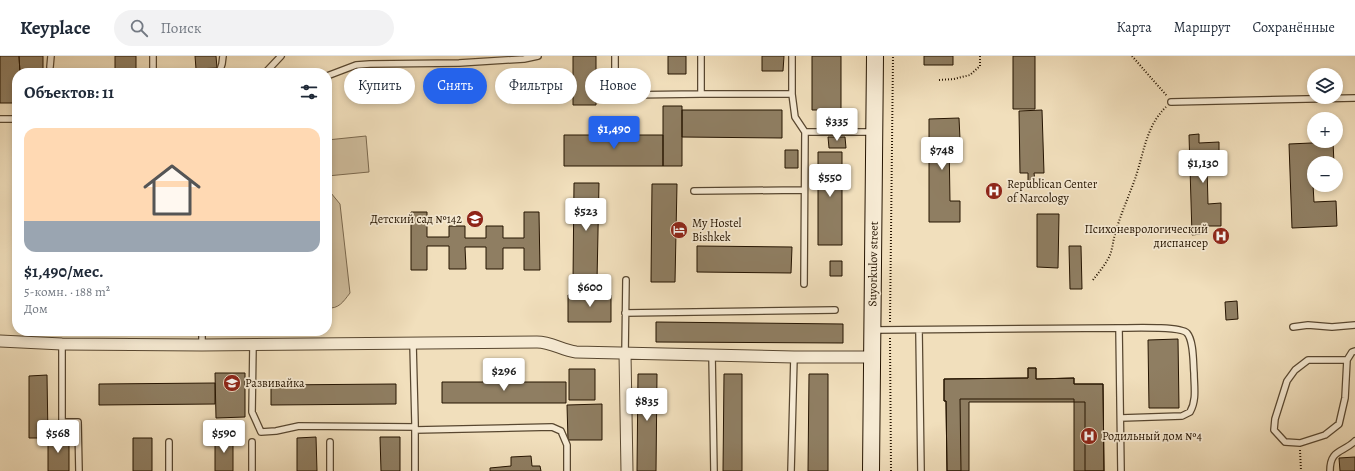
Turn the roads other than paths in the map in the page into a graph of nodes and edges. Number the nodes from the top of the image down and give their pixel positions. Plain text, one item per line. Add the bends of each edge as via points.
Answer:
1 (50, 56) edge
2 (153, 56) edge
3 (223, 56) edge
4 (281, 56) edge
5 (538, 56) edge
6 (615, 56) edge
7 (701, 56) edge
8 (792, 56) edge
9 (876, 56) edge
10 (50, 67) dead end
11 (153, 68) edge
12 (221, 68) edge
13 (270, 68) edge
14 (332, 74) edge
15 (701, 94) junction
16 (792, 94) junction
17 (1355, 98) edge
18 (1171, 102) road end
19 (0, 119) edge
20 (12, 119) edge
21 (804, 132) junction
22 (875, 132) junction
23 (804, 190) junction
24 (694, 191) dead end
25 (626, 280) dead end
26 (804, 284) dead end
27 (834, 310) dead end
28 (625, 313) junction
29 (1355, 325) edge
30 (1294, 327) dead end
31 (1119, 328) junction
32 (872, 330) junction
33 (919, 331) junction
34 (202, 336) edge
35 (0, 341) edge
36 (62, 344) junction
37 (413, 344) junction
38 (253, 345) junction
39 (202, 346) junction
40 (1355, 351) edge
41 (625, 354) junction
42 (712, 355) junction
43 (794, 357) junction
44 (872, 358) junction
45 (1346, 360) junction
46 (1121, 418) junction
47 (415, 429) junction
48 (1355, 441) edge
49 (169, 442) dead end
50 (252, 442) dead end
51 (330, 442) dead end
52 (79, 471) edge
53 (169, 471) edge
54 (252, 471) edge
55 (330, 471) edge
56 (415, 471) edge
57 (567, 471) edge
58 (627, 471) edge
59 (714, 471) edge
60 (791, 471) edge
61 (871, 471) edge
62 (921, 471) edge
63 (1121, 471) edge
64 (1330, 471) edge

1 - 10 lane
2 - 11 lane
3 - 12 lane
4 - 13 lane
5 - 14 lane via 459,63 356,65
6 - 15 lane via 615,83 618,90 625,94
7 - 15 lane
8 - 16 lane
9 - 22 street, Suyorkulov street
15 - 16 lane
16 - 21 lane via 795,117
17 - 18 lane
19 - 20 lane
21 - 22 lane
21 - 23 lane
22 - 32 street, Suyorkulov street
23 - 24 lane
23 - 26 lane
25 - 28 lane
27 - 28 lane
28 - 41 lane
29 - 30 lane
31 - 33 lane
31 - 46 lane
31 - 46 lane via 1177,329 1187,333 1193,352 1195,402 1190,412 1182,416
32 - 33 lane
32 - 44 street, Suyorkulov street
33 - 62 lane
34 - 39 lane
35 - 36 street
36 - 39 street
36 - 52 lane via 62,422 78,422
37 - 38 street
37 - 41 street via 545,342 568,351
37 - 47 lane
38 - 39 street
38 - 47 lane via 252,412 261,432 299,426
40 - 45 lane
41 - 42 street
41 - 58 street
42 - 43 street
42 - 59 lane
43 - 44 street
43 - 60 lane
44 - 61 street, Suyorkulov street
45 - 45 lane via 1345,398 1339,424 1325,435 1300,443 1285,442 1274,430 1275,419 1287,381 1295,370 1308,360
46 - 63 lane
47 - 56 lane
47 - 57 lane via 552,427 561,431 567,445
48 - 64 lane via 1334,455
49 - 53 lane
50 - 54 lane
51 - 55 lane

